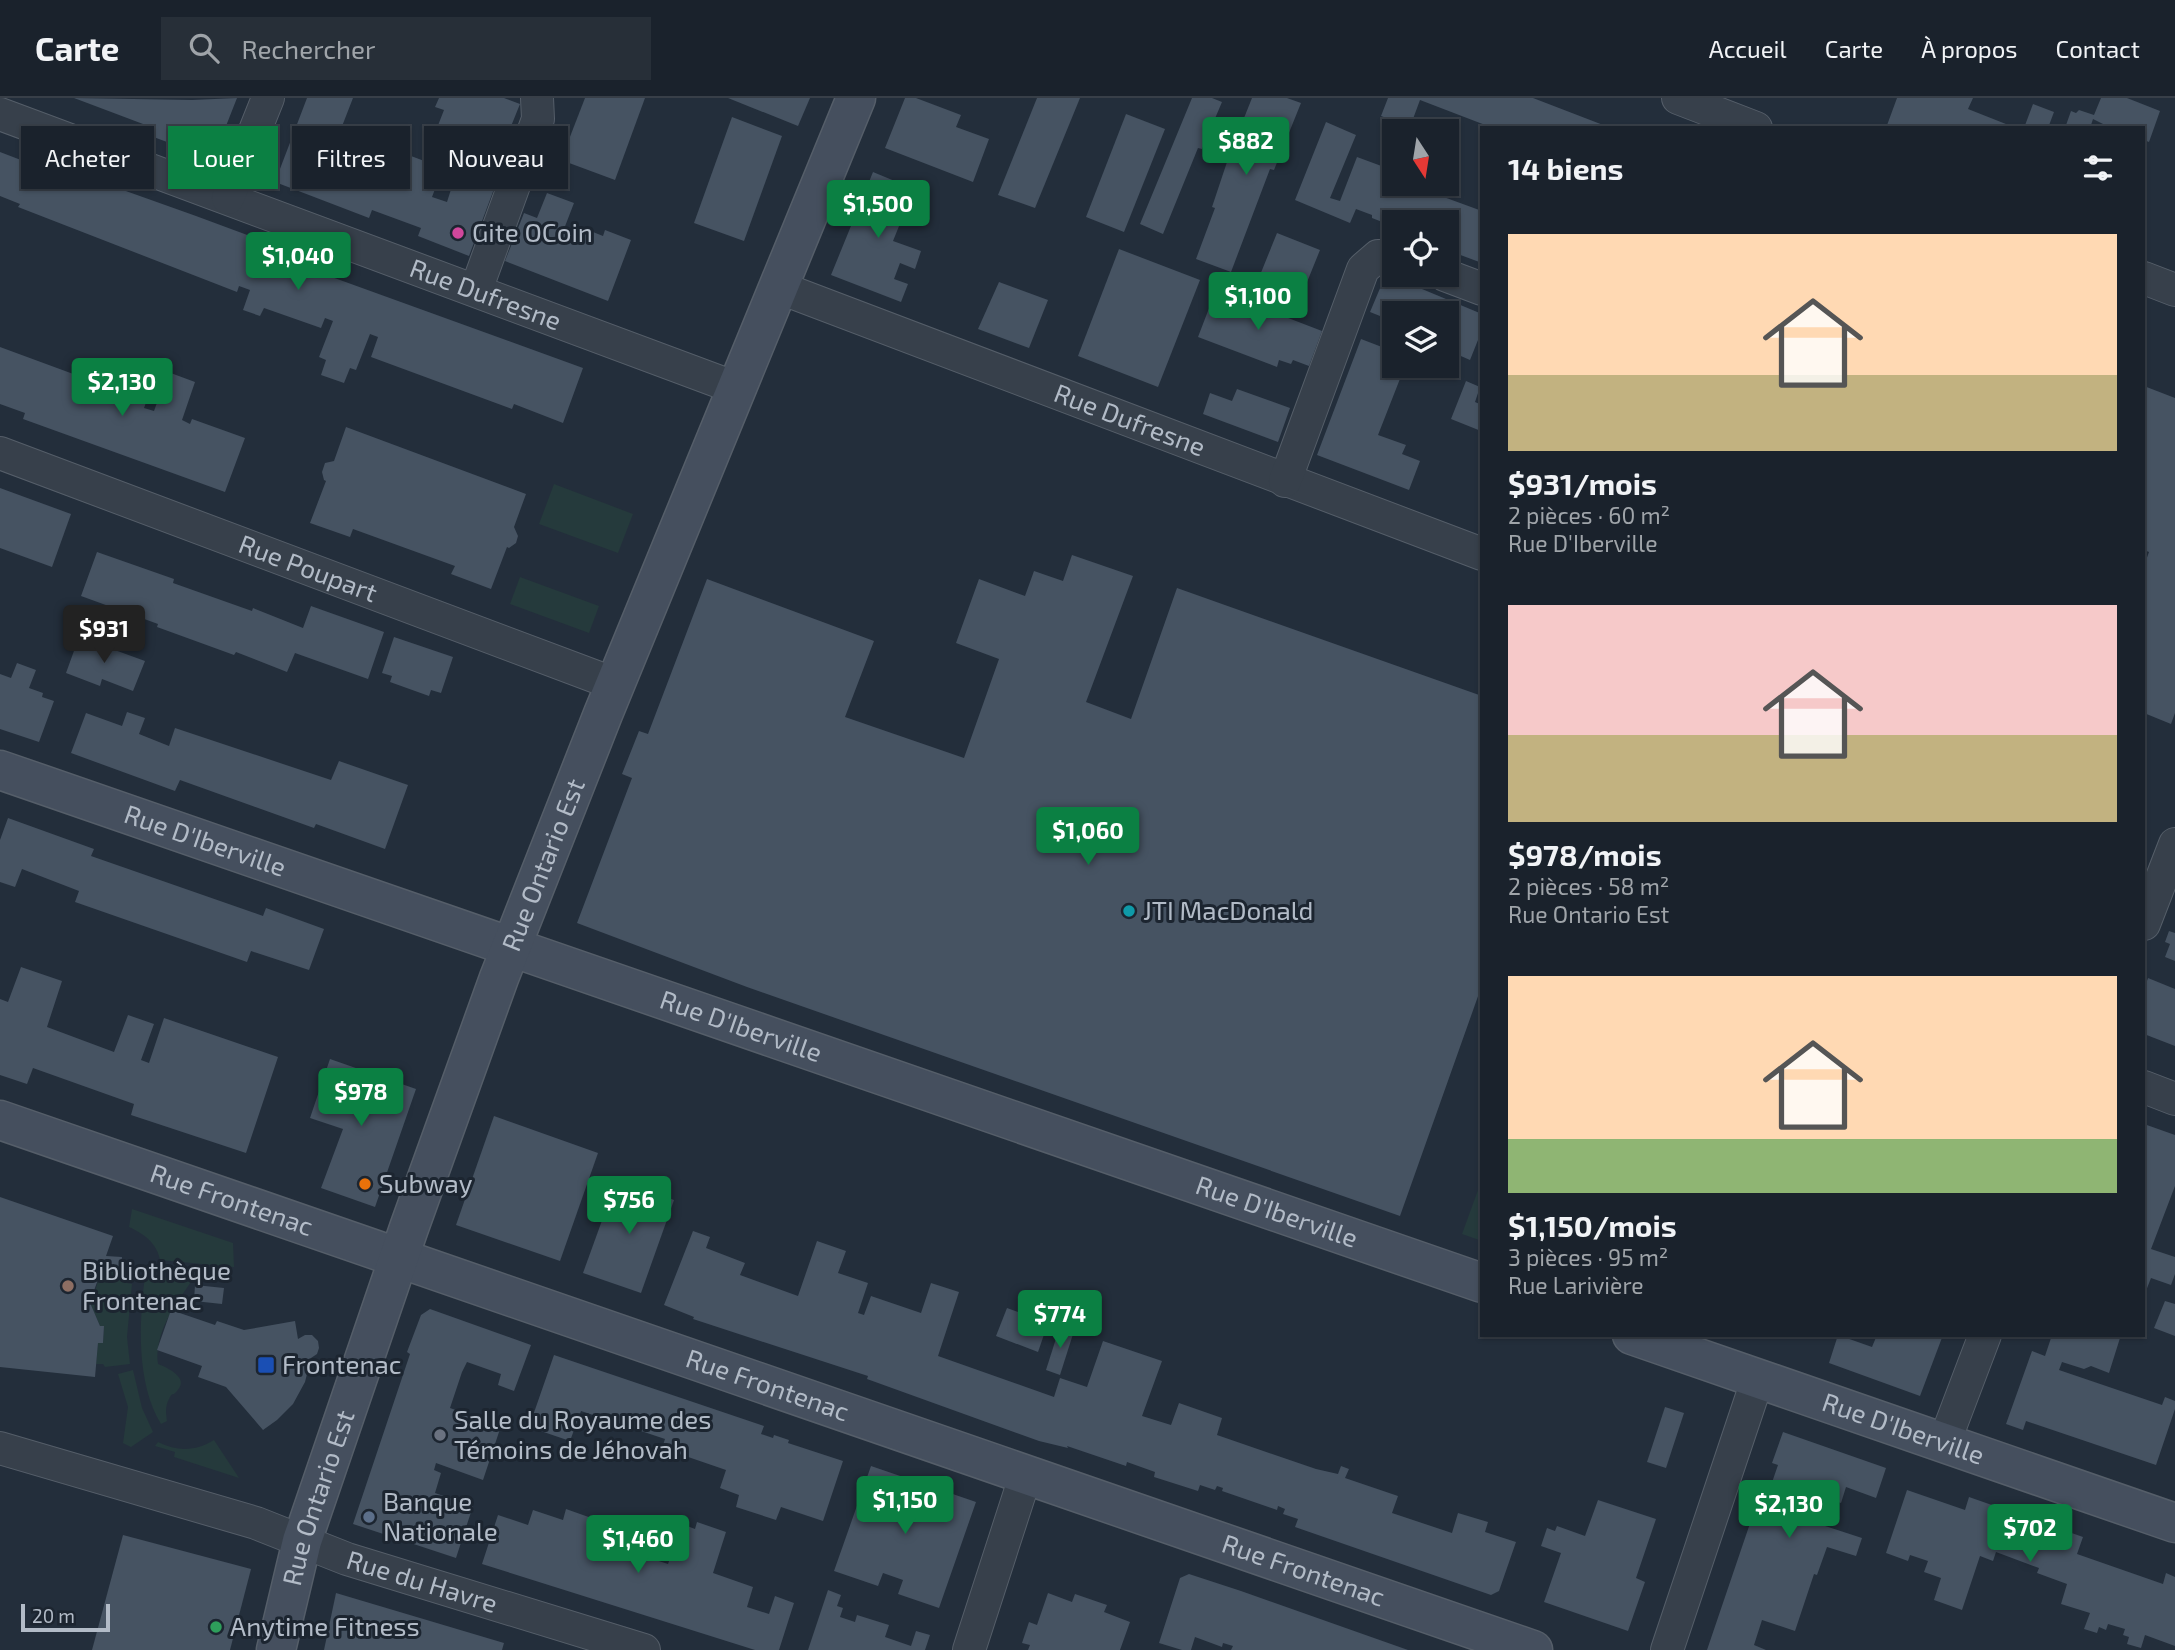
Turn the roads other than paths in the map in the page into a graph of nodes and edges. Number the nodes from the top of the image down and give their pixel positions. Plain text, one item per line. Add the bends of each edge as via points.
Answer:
1 (268, 98) edge
2 (537, 98) edge
3 (856, 98) edge
4 (1678, 98) edge
5 (12, 110) edge
6 (1745, 119) edge
7 (228, 198) junction
8 (1382, 256) edge
9 (2145, 278) edge
10 (1459, 280) edge
11 (778, 287) junction
12 (1480, 288) edge
13 (476, 290) junction
14 (2175, 290) edge
15 (736, 388) junction
16 (0, 453) edge
17 (1285, 481) junction
18 (1480, 553) edge
19 (615, 684) junction
20 (0, 770) edge
21 (2175, 844) edge
22 (2145, 919) edge
23 (511, 946) junction
24 (2145, 1087) edge
25 (2175, 1099) edge
26 (0, 1120) edge
27 (399, 1257) junction
28 (1480, 1282) edge
29 (1638, 1337) edge
30 (1984, 1337) edge
31 (1758, 1378) junction
32 (1944, 1443) junction
33 (0, 1448) edge
34 (1026, 1474) junction
35 (2175, 1523) edge
36 (302, 1541) junction
37 (276, 1650) edge
38 (644, 1650) edge
39 (969, 1650) edge
40 (1534, 1650) edge
41 (1667, 1650) edge

1 - 7 street
2 - 13 street via 538,119
3 - 11 main road, Rue Ontario Est
4 - 6 street
5 - 7 street, Rue Dufresne
7 - 13 street, Rue Dufresne
8 - 17 street via 1363,269
9 - 14 street
10 - 12 street
11 - 15 main road, Rue Ontario Est
11 - 17 street, Rue Dufresne
13 - 15 street, Rue Dufresne
15 - 19 main road, Rue Ontario Est
16 - 19 street, Rue Poupart
17 - 18 street, Rue Dufresne
19 - 23 main road, Rue Ontario Est
20 - 23 main road, Rue D'Iberville
21 - 22 street
23 - 27 main road, Rue Ontario Est
23 - 28 main road, Rue D'Iberville
24 - 25 street
26 - 27 main road, Rue Frontenac
27 - 34 main road, Rue Frontenac
27 - 36 main road, Rue Ontario Est
29 - 31 main road, Rue D'Iberville
30 - 32 street
31 - 32 main road, Rue D'Iberville
31 - 41 street
32 - 35 main road, Rue D'Iberville
33 - 36 street, Rue du Havre
34 - 39 street
34 - 40 main road, Rue Frontenac
36 - 37 main road, Rue Ontario Est
36 - 38 street, Rue du Havre via 372,1567

